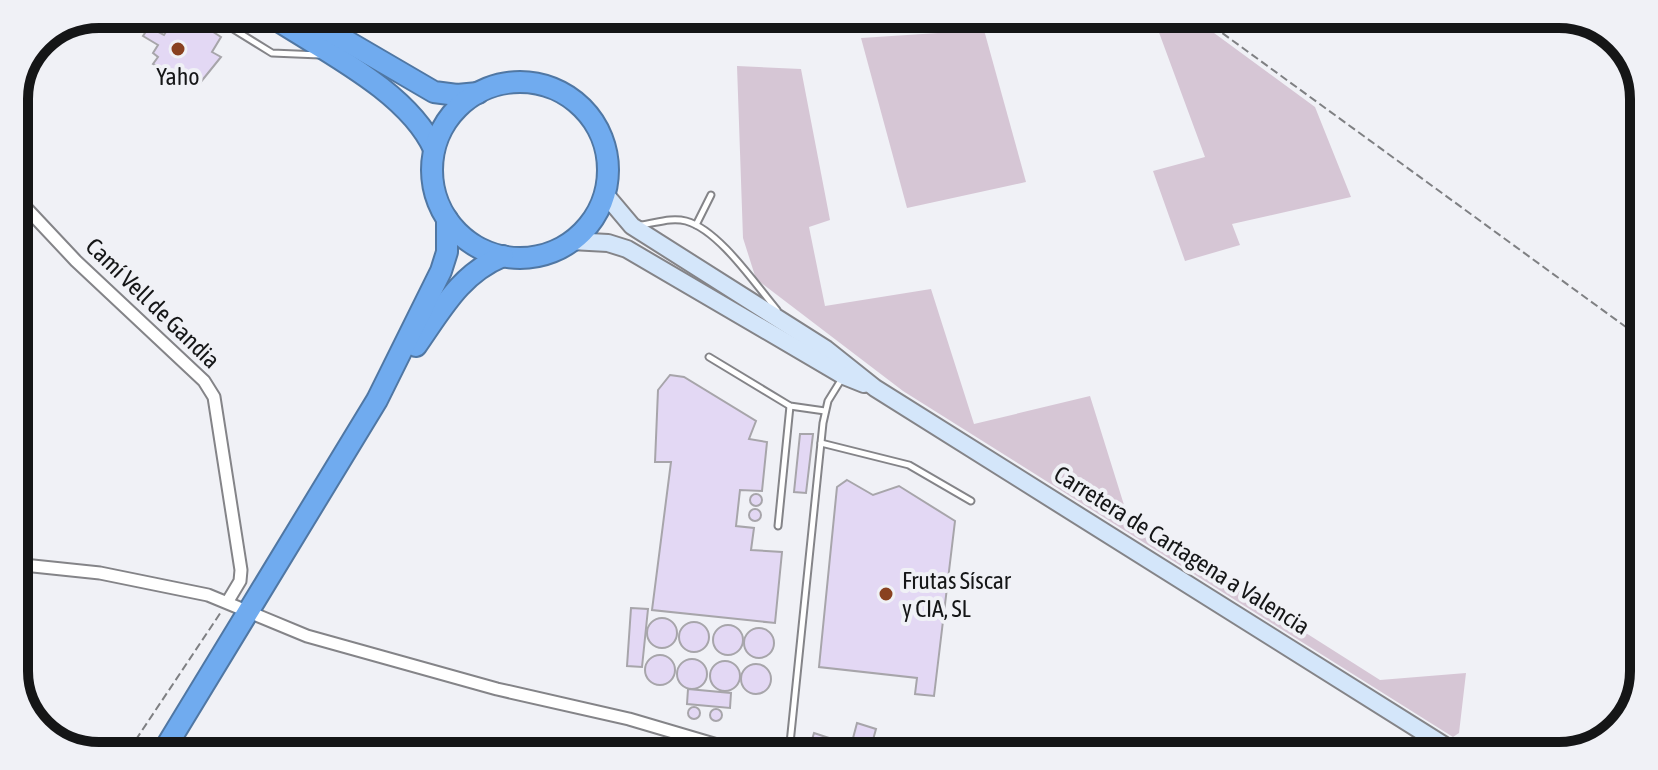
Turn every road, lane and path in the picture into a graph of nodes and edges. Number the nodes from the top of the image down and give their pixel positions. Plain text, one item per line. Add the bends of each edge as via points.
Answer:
1 (232, 28) edge
2 (288, 28) edge
3 (324, 28) edge
4 (1215, 28) edge
5 (328, 55) junction
6 (478, 93) junction
7 (434, 149) junction
8 (605, 194) junction
9 (711, 195) dead end
10 (28, 210) edge
11 (447, 219) junction
12 (696, 225) junction
13 (632, 226) junction
14 (571, 241) junction
15 (503, 256) junction
16 (793, 329) junction
17 (1630, 330) edge
18 (709, 357) dead end
19 (844, 376) junction
20 (875, 388) junction
21 (377, 400) junction
22 (790, 406) junction
23 (825, 411) junction
24 (821, 443) junction
25 (971, 501) dead end
26 (778, 526) dead end
27 (28, 565) edge
28 (228, 601) junction
29 (250, 610) junction
30 (134, 742) edge
31 (169, 742) edge
32 (707, 742) edge
33 (790, 742) edge
34 (1439, 742) edge

1 - 5 lane via 272,53
2 - 5 highway
3 - 6 highway via 434,92
4 - 17 path
5 - 7 highway via 383,89 417,118
6 - 7 highway via 455,111
6 - 8 highway via 523,82 568,96 599,132 608,162
7 - 11 highway via 432,178
8 - 13 main road, Carretera de Cartagena a Valencia
8 - 14 highway via 592,221
9 - 12 lane
10 - 28 street, Camí Vell de Gandia via 204,381 214,397 241,570
11 - 15 highway via 471,243
11 - 21 highway via 441,271
12 - 13 lane via 670,220
12 - 16 lane via 737,262
13 - 16 main road, Carretera de Cartagena a Valencia
14 - 15 highway via 539,256
14 - 19 main road, Carretera de Cartagena a Valencia via 627,249
15 - 21 highway via 474,270 450,295
16 - 20 main road, Carretera de Cartagena a Valencia
18 - 22 lane
19 - 20 main road, Carretera de Cartagena a Valencia
19 - 23 lane
20 - 34 main road, Carretera de Cartagena a Valencia
21 - 29 highway
22 - 23 lane
22 - 26 lane
23 - 24 lane
24 - 25 lane via 909,465
24 - 33 lane
27 - 28 street via 100,573
28 - 29 street
28 - 30 path
29 - 31 highway
29 - 32 street via 307,636

